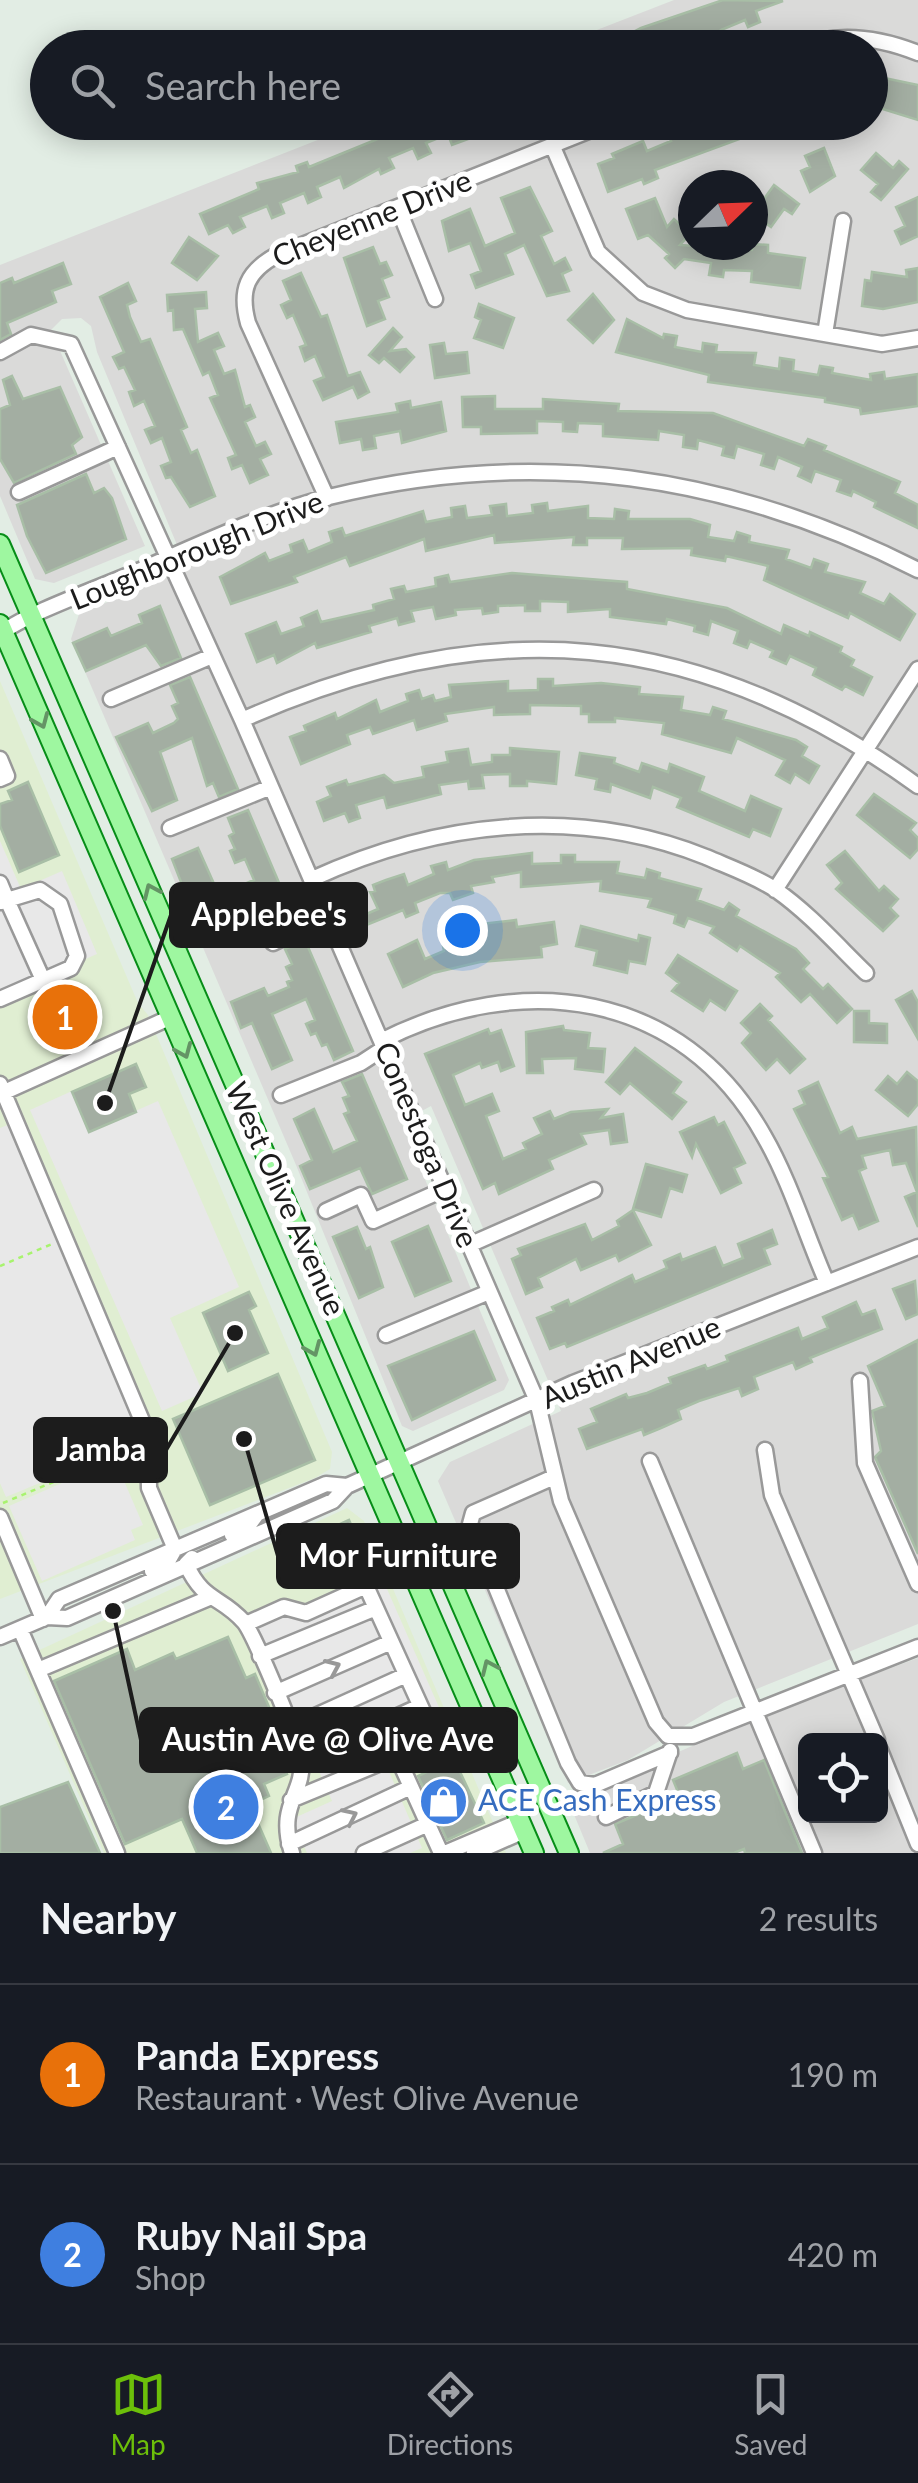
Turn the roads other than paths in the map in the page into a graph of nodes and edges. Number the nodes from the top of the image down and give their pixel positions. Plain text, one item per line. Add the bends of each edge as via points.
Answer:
1 (888, 42) edge
2 (918, 53) edge
3 (567, 140) edge
4 (552, 146) junction
5 (398, 208) junction
6 (843, 221) dead end
7 (435, 299) dead end
8 (825, 334) junction
9 (918, 338) edge
10 (0, 352) edge
11 (118, 447) junction
12 (19, 492) dead end
13 (327, 498) junction
14 (0, 544) edge
15 (168, 558) junction
16 (918, 570) edge
17 (32, 618) junction
18 (1, 630) edge
19 (212, 656) junction
20 (918, 669) edge
21 (111, 699) dead end
22 (242, 720) junction
23 (867, 749) junction
24 (0, 759) edge
25 (0, 779) edge
26 (918, 786) edge
27 (271, 787) junction
28 (170, 828) dead end
29 (312, 879) junction
30 (0, 883) edge
31 (775, 890) junction
32 (4, 901) edge
33 (327, 916) junction
34 (306, 926) dead end
35 (866, 973) dead end
36 (43, 980) junction
37 (1, 994) edge
38 (170, 1018) junction
39 (382, 1044) junction
40 (1, 1090) edge
41 (282, 1095) dead end
42 (445, 1190) junction
43 (594, 1190) dead end
44 (326, 1211) dead end
45 (469, 1244) junction
46 (918, 1247) edge
47 (827, 1283) junction
48 (489, 1292) junction
49 (386, 1334) dead end
50 (860, 1381) dead end
51 (537, 1402) junction
52 (764, 1450) dead end
53 (650, 1461) dead end
54 (399, 1462) junction
55 (368, 1477) junction
56 (554, 1478) junction
57 (347, 1486) junction
58 (257, 1514) junction
59 (0, 1517) edge
60 (175, 1549) junction
61 (186, 1564) junction
62 (918, 1584) edge
63 (111, 1598) junction
64 (209, 1598) junction
65 (376, 1608) junction
66 (45, 1618) junction
67 (246, 1624) junction
68 (20, 1629) junction
69 (0, 1638) edge
70 (391, 1642) junction
71 (918, 1647) edge
72 (260, 1656) junction
73 (38, 1670) junction
74 (850, 1674) junction
75 (406, 1675) junction
76 (275, 1693) junction
77 (420, 1706) junction
78 (756, 1711) junction
79 (290, 1728) junction
80 (874, 1733) edge
81 (671, 1736) junction
82 (670, 1753) junction
83 (397, 1756) junction
84 (301, 1760) junction
85 (888, 1770) edge
86 (411, 1787) junction
87 (291, 1800) junction
88 (606, 1817) dead end
89 (428, 1824) junction
90 (522, 1826) junction
91 (918, 1844) edge
92 (291, 1849) edge
93 (117, 1853) edge
94 (364, 1853) edge
95 (443, 1853) edge
96 (474, 1853) edge
97 (534, 1853) edge
98 (569, 1853) edge
99 (814, 1853) edge

1 - 2 street
3 - 4 street, Cheyenne Drive
4 - 5 street, Cheyenne Drive
4 - 8 street via 590,238 627,282 687,310
5 - 7 street
5 - 13 street, Cheyenne Drive via 263,262 248,276 242,300
6 - 8 street
8 - 9 street via 882,344
10 - 11 street, Conestoga Drive via 31,335 71,344
11 - 12 street
11 - 15 street, Conestoga Drive
13 - 15 street, Loughborough Drive
13 - 16 street, Loughborough Drive via 488,472 646,479 793,514
14 - 17 main road, West Olive Avenue
15 - 17 street, Loughborough Drive
15 - 19 street, Conestoga Drive
17 - 18 street, Loughborough Drive
54 -> 17 main road, West Olive Avenue
18 -> 38 main road, West Olive Avenue
19 - 21 street
19 - 22 street, Conestoga Drive
20 - 23 street
22 - 23 street via 403,662 452,654 584,651 711,675
22 - 27 street, Conestoga Drive
23 - 26 street
23 - 31 street
24 - 25 street via 7,776
27 - 28 street
27 - 29 street, Conestoga Drive
29 - 31 street via 428,837 552,826 660,842
29 - 33 street, Conestoga Drive
30 - 32 street
31 - 35 street
32 - 36 street
32 - 36 street via 51,893 68,919 77,956 71,968
33 - 34 street
33 - 39 street, Conestoga Drive
36 - 37 street
38 - 40 street
38 -> 55 main road, West Olive Avenue
39 - 41 street via 361,1063
39 - 42 street, Conestoga Drive
39 - 47 street via 448,1011 508,1000 581,1002 635,1020 685,1047 737,1098 764,1136
40 - 60 street via 136,1397 150,1442 149,1488
42 - 44 street via 373,1221 361,1195
42 - 45 street, Conestoga Drive
43 - 45 street
45 - 48 street, Conestoga Drive
46 - 47 street, Austin Avenue
47 - 51 street, Austin Avenue
48 - 49 street
48 - 51 street, Conestoga Drive
50 - 62 street via 865,1463
51 - 54 street, Austin Avenue
51 - 56 street, Conestoga Drive
52 - 74 street via 772,1495
53 - 78 street
54 - 55 street, Austin Avenue
98 -> 54 main road, West Olive Avenue
55 - 57 street, Austin Avenue
55 - 90 main road, West Olive Avenue
56 - 81 street, Conestoga Drive via 656,1722
56 - 82 street via 473,1512 470,1524 568,1763 580,1783 595,1786
57 - 58 street, Austin Avenue via 326,1484
57 - 61 street, Austin Avenue via 333,1501
58 - 60 street, Austin Avenue
58 - 61 street via 246,1530 200,1549
59 - 66 street
60 - 63 street via 167,1563 122,1584
60 - 66 street, Austin Avenue via 59,1599
61 - 63 street, Austin Avenue
61 - 64 street
63 - 66 street, Austin Avenue via 67,1618
64 - 67 street
64 - 73 street
65 - 67 street via 366,1586 306,1613 284,1606
65 - 70 street
65 - 72 street
66 - 68 street, Austin Avenue
67 - 72 street
68 - 69 street, Austin Avenue
68 - 73 street
70 - 75 street
76 -> 70 street
71 - 74 street
72 - 76 street
73 - 93 street
74 - 78 street
74 - 80 street
75 - 77 street
75 - 79 street
76 - 79 street
77 - 83 street via 436,1740
77 - 84 street
78 - 81 street via 694,1736
78 - 99 street
79 - 84 street
81 - 82 street
82 - 88 street via 656,1793
83 - 86 street
83 - 87 street
84 - 87 street
85 - 91 street
86 - 89 street
92 -> 86 street
87 - 92 street via 283,1826
89 - 94 street
89 - 95 street
90 - 95 street
90 - 96 street
90 - 97 main road, West Olive Avenue

